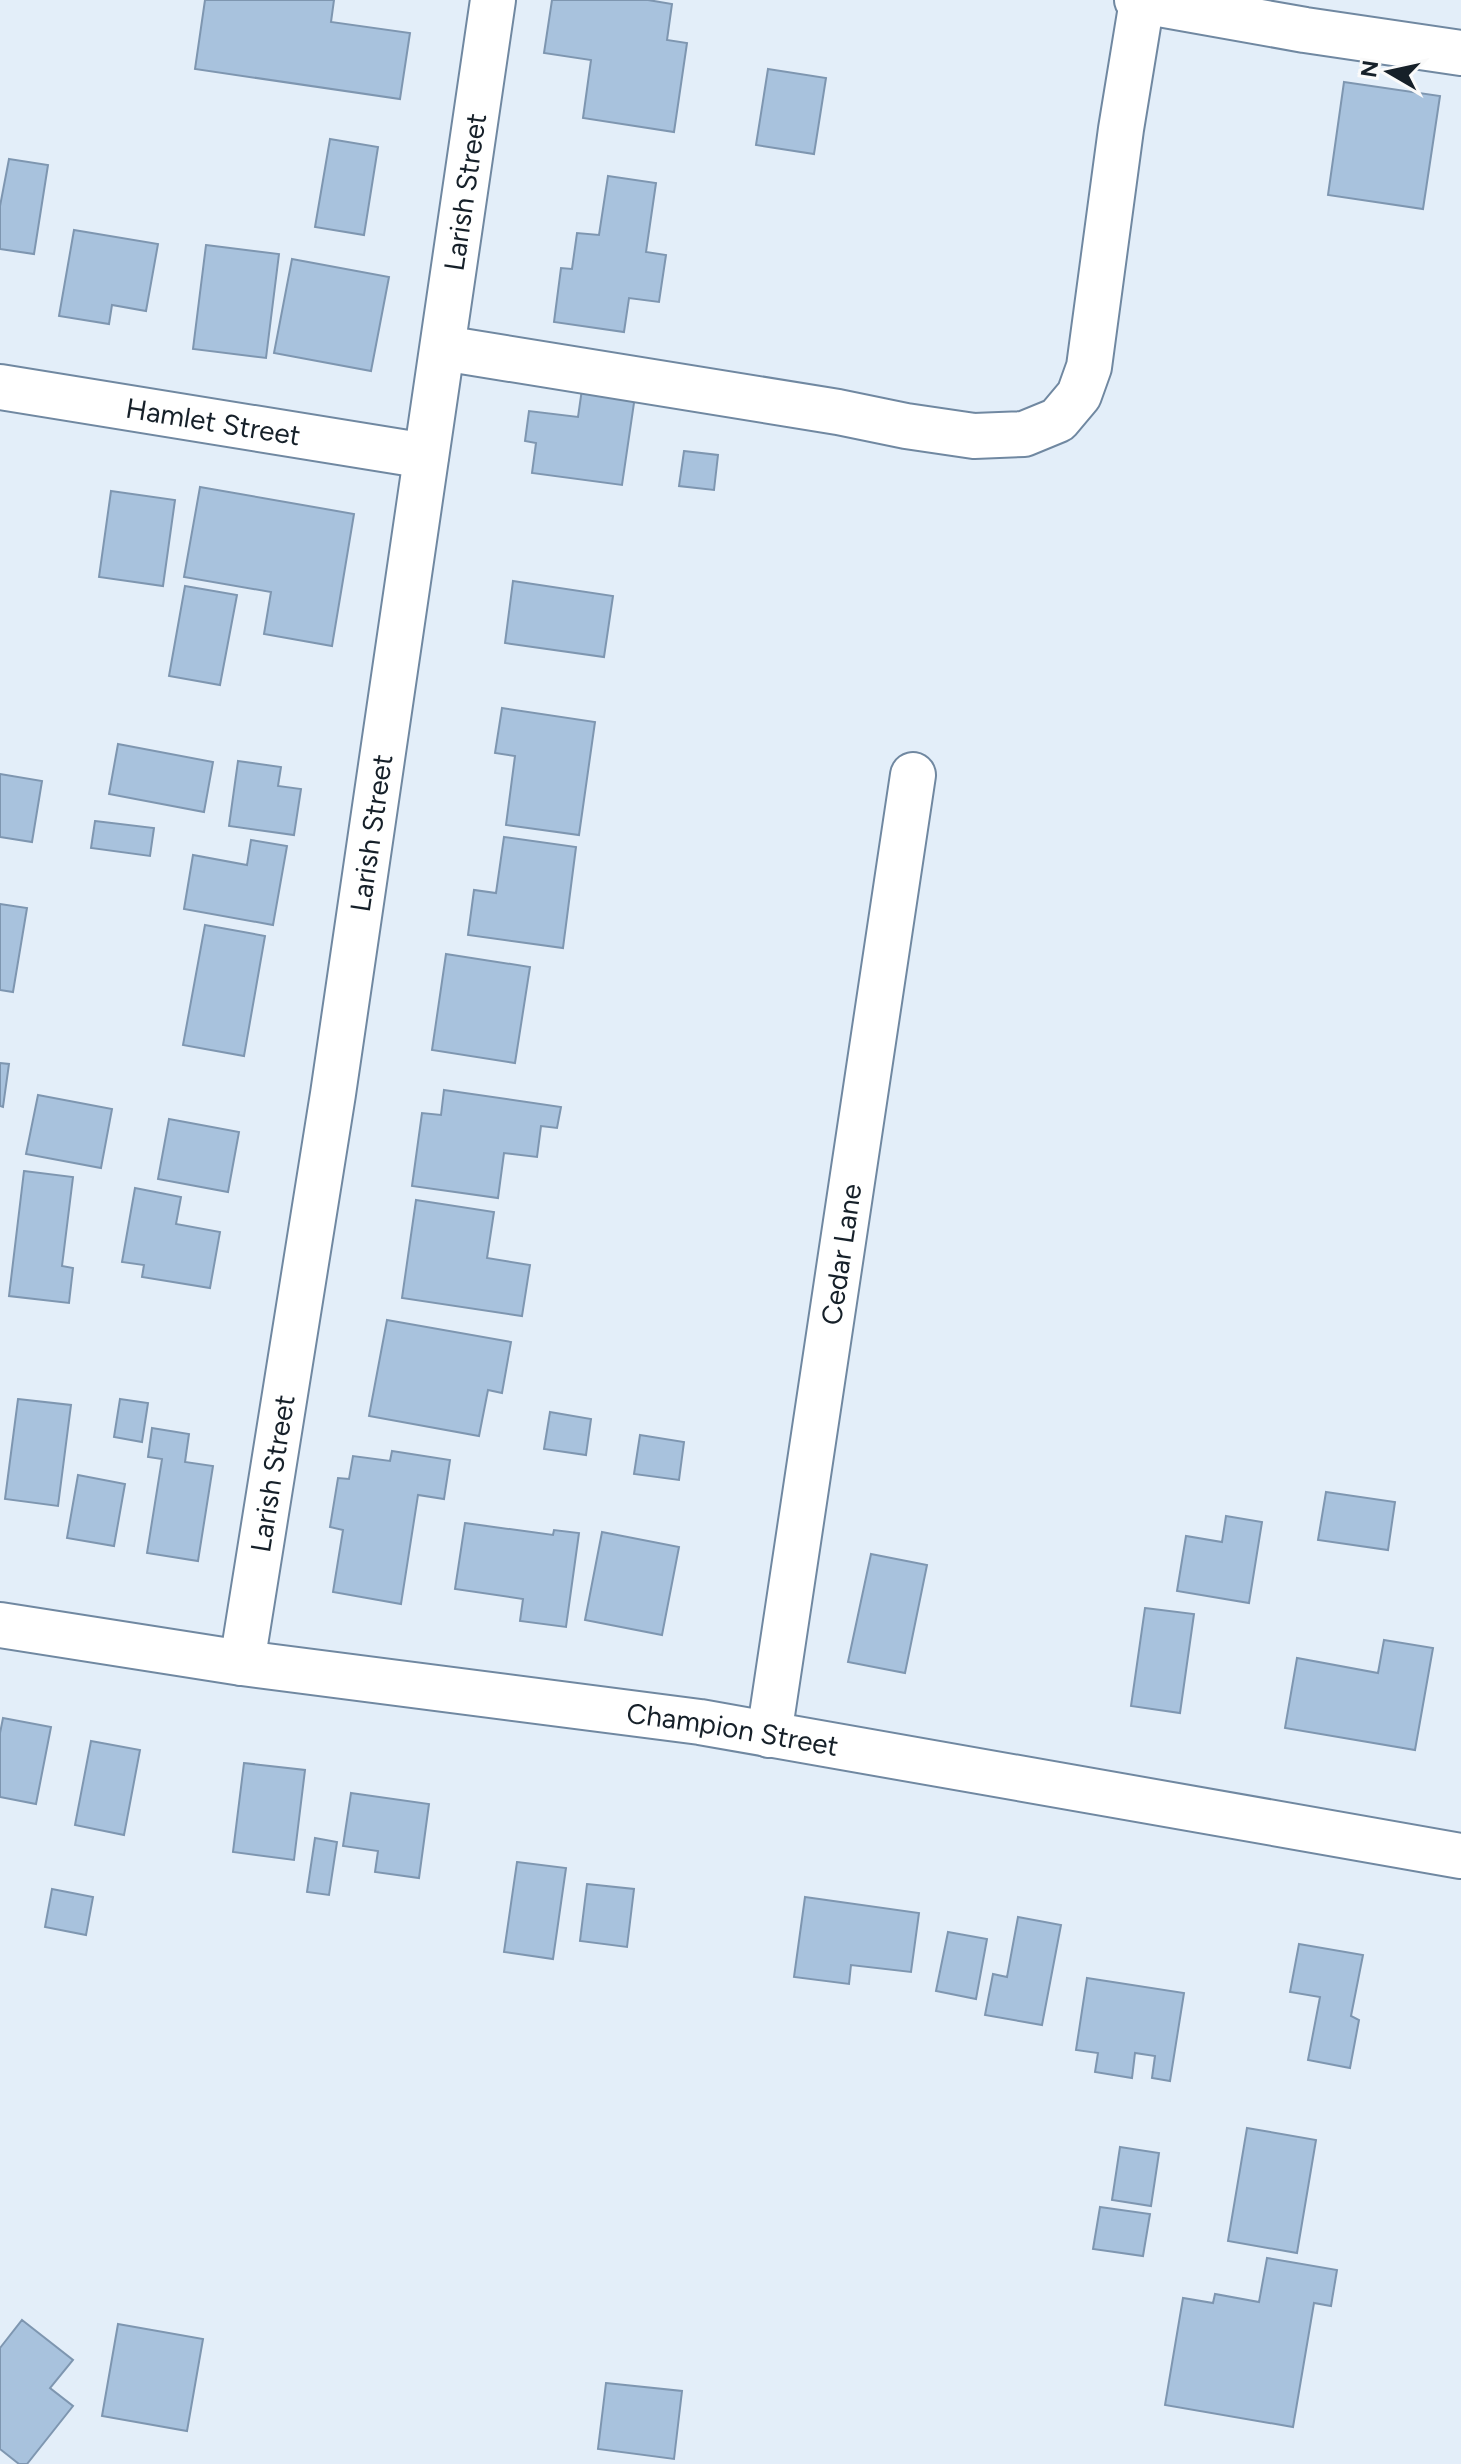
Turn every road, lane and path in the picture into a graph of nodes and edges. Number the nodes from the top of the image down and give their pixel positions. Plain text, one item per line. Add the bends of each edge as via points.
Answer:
1 (493, 0) edge
2 (1140, 0) edge
3 (1461, 53) edge
4 (443, 348) junction
5 (0, 387) edge
6 (426, 456) junction
7 (913, 775) dead end
8 (0, 1625) edge
9 (242, 1663) junction
10 (769, 1735) junction
11 (1461, 1856) edge

1 - 4 street, Larish Street
2 - 3 street
2 - 4 street via 1089,367 1079,395 1058,420 1024,434 974,436
4 - 6 street, Larish Street
5 - 6 street, Hamlet Street
6 - 9 street, Larish Street
7 - 10 street, Cedar Lane
8 - 9 street, Champion Street
9 - 10 street, Champion Street
10 - 11 street, Champion Street

